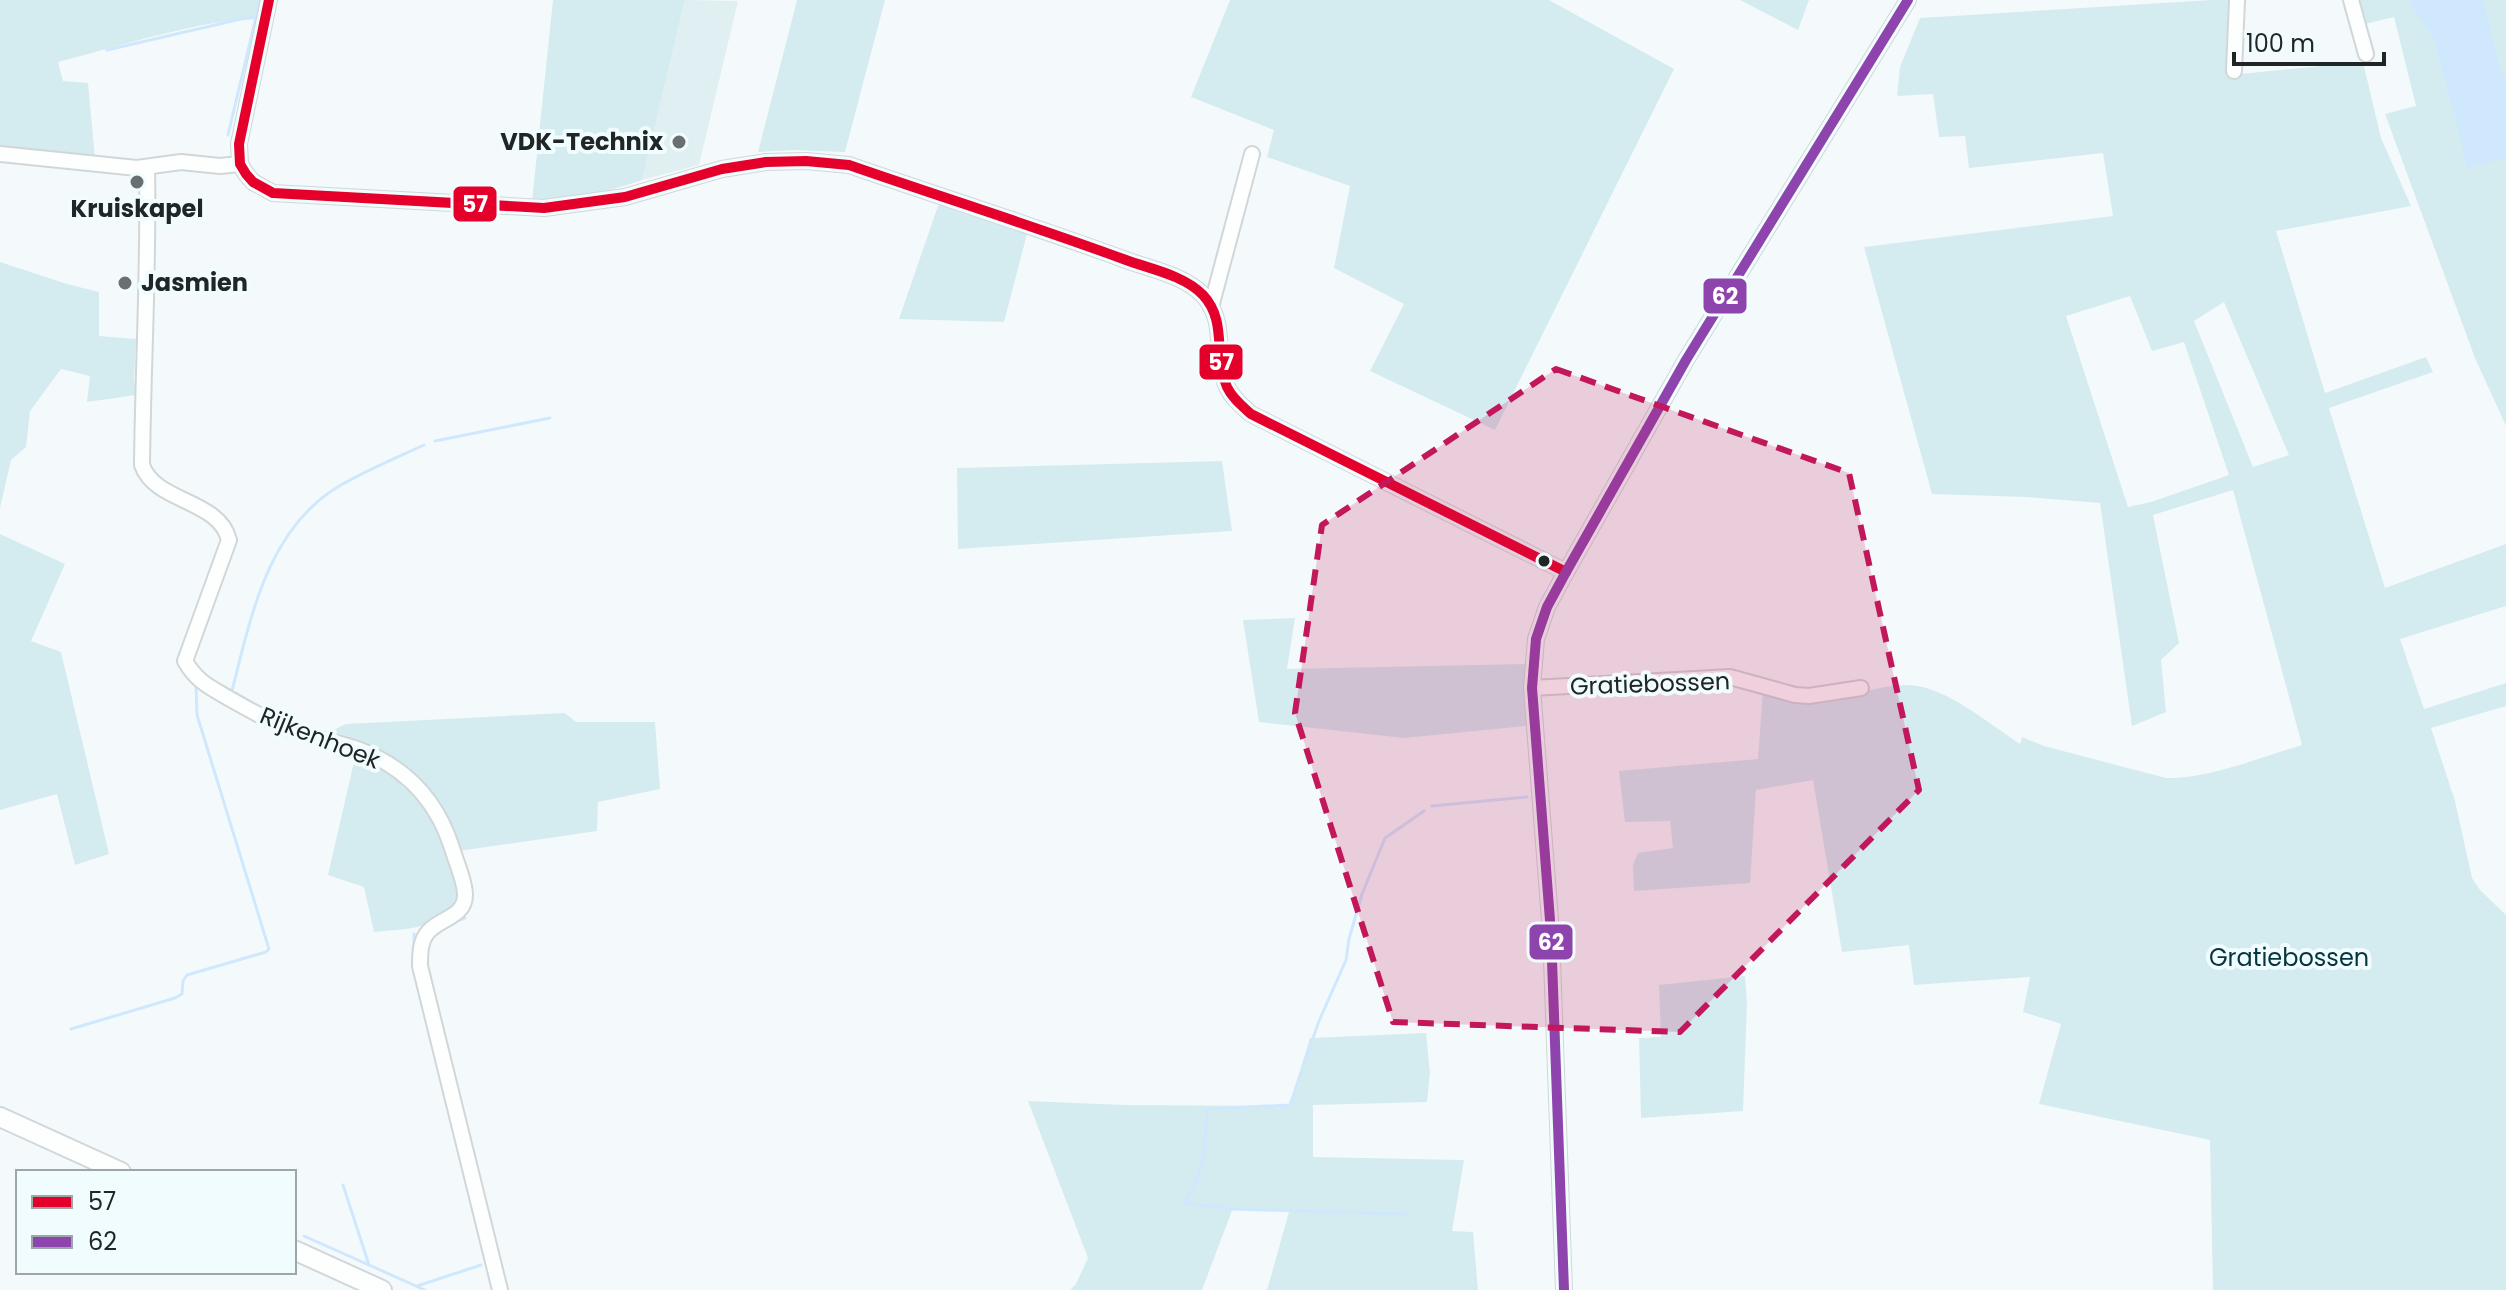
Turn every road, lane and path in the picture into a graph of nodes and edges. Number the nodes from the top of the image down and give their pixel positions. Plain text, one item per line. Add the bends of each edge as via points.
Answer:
1 (269, 0) edge
2 (1908, 0) edge
3 (2237, 0) edge
4 (2351, 0) edge
5 (2366, 54) dead end
6 (2234, 71) dead end
7 (0, 154) edge
8 (1252, 154) dead end
9 (240, 164) junction
10 (147, 167) junction
11 (1211, 307) junction
12 (1566, 572) junction
13 (1532, 688) junction
14 (1861, 688) dead end
15 (0, 1117) edge
16 (117, 1170) edge
17 (296, 1251) edge
18 (382, 1290) edge
19 (500, 1290) edge
20 (1564, 1290) edge

1 - 9 street via 239,144
2 - 12 street via 1686,360
3 - 6 street
4 - 5 street
7 - 10 street
8 - 11 street
9 - 10 street
9 - 11 street via 253,182 273,193 544,208 625,197 751,164 849,165 1188,283
10 - 19 street, Rijkenhoek via 142,465 154,484 214,517 227,529 229,540 185,661 204,684 261,716 386,763 423,790 437,811 465,894 455,914 429,930 420,966
11 - 12 street via 1219,325 1227,386 1251,414
12 - 13 street via 1536,639
13 - 14 street, Gratiebossen via 1730,677 1795,695
13 - 20 street via 1552,936
15 - 16 main road
17 - 18 main road

